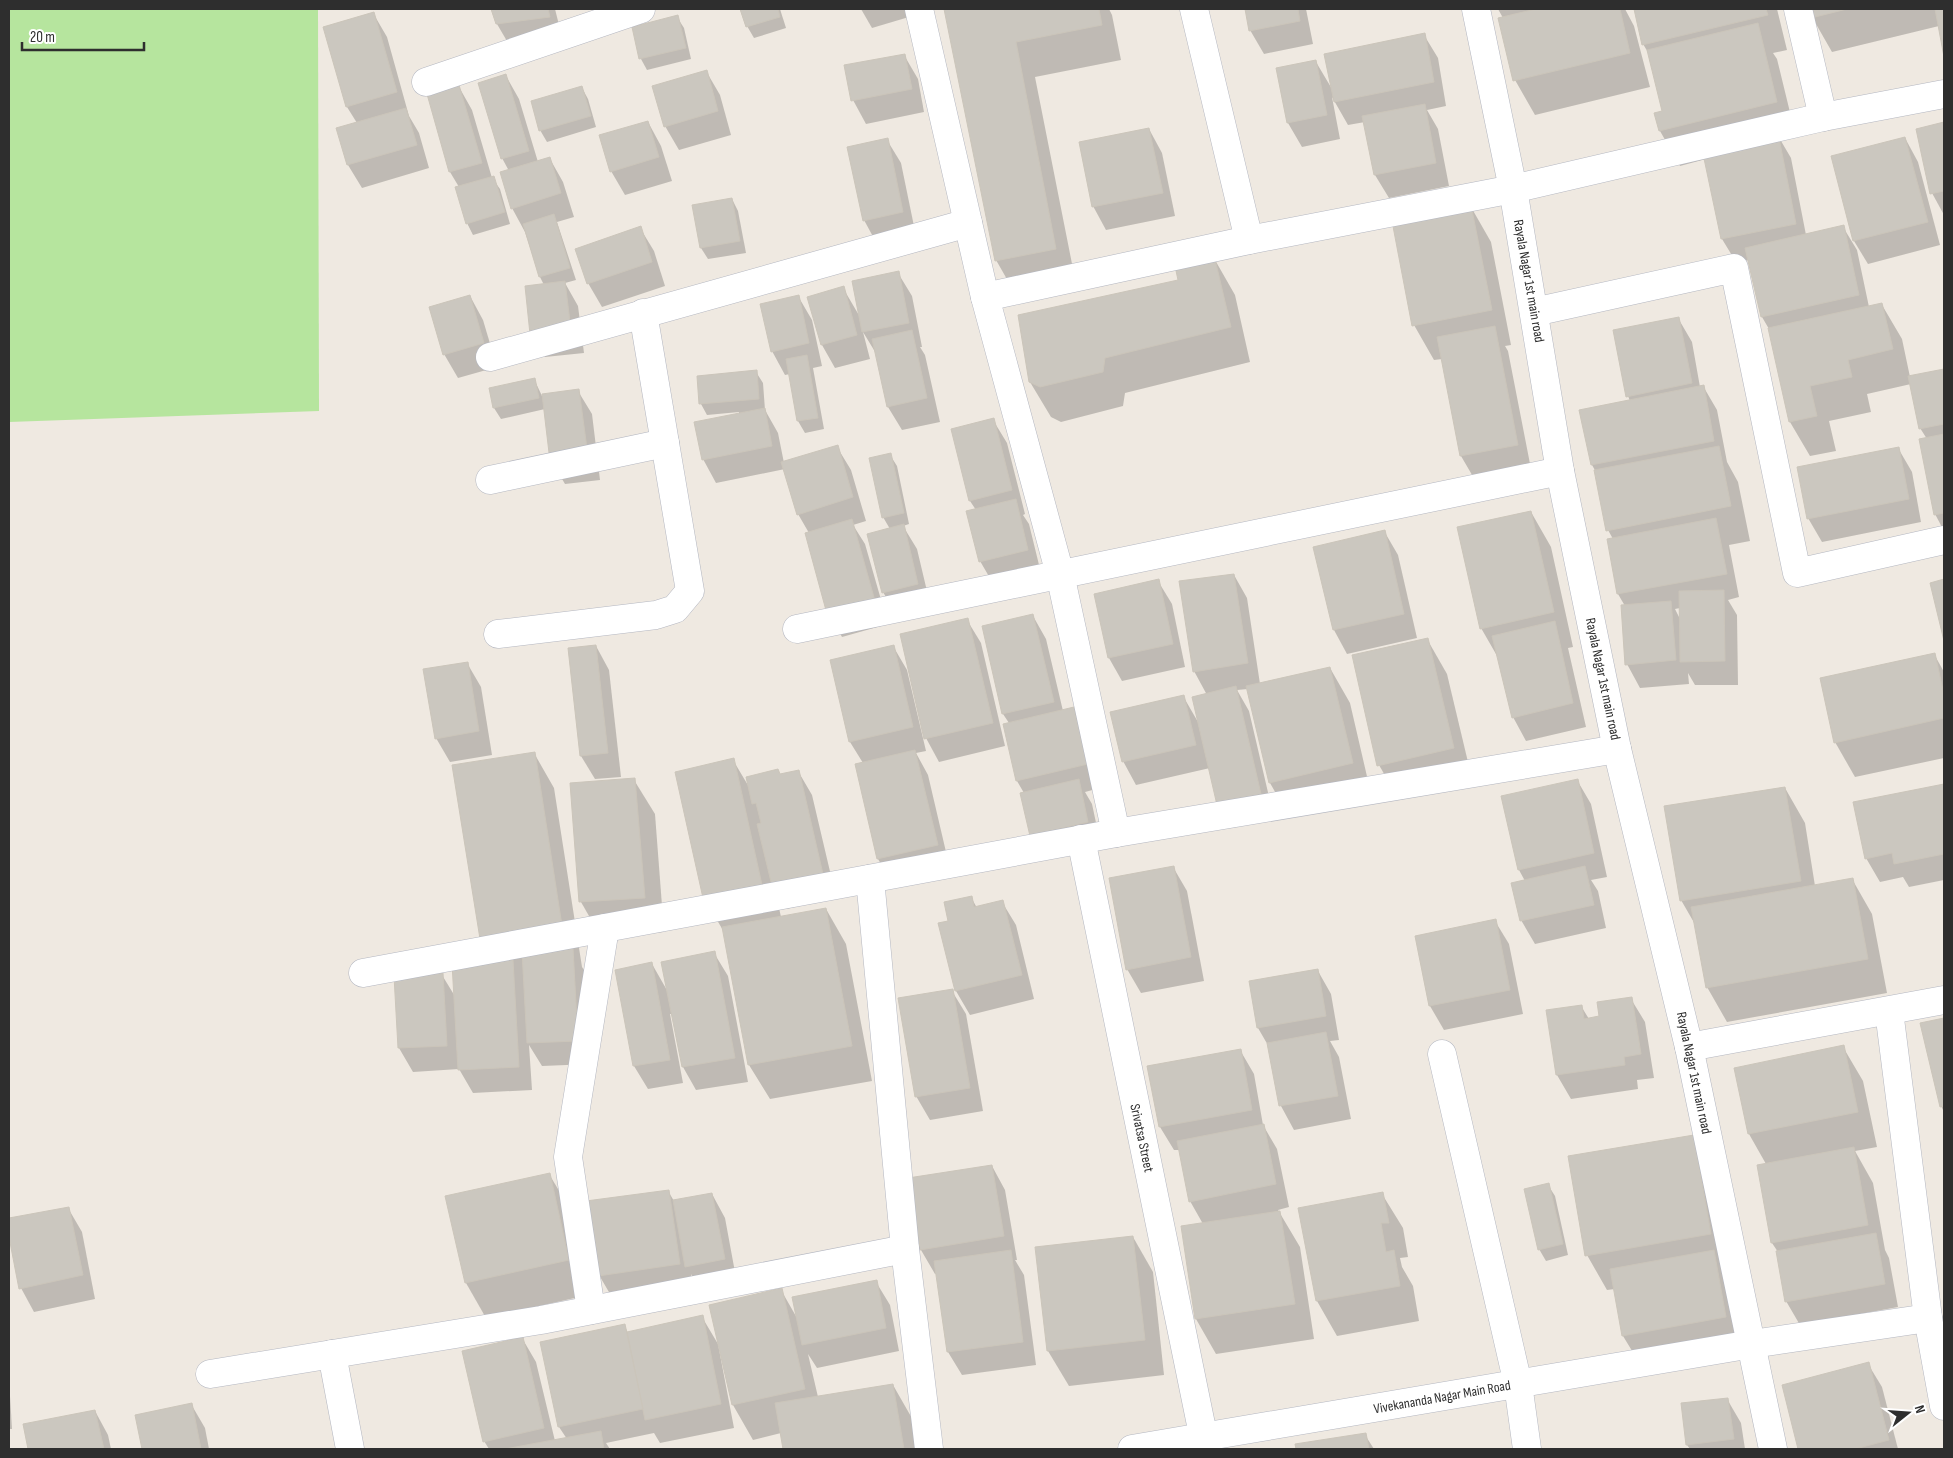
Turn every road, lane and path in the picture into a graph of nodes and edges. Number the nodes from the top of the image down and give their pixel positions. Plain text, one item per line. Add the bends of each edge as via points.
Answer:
1 (641, 9) edge
2 (919, 9) edge
3 (1194, 9) edge
4 (1476, 9) edge
5 (1798, 9) edge
6 (426, 82) dead end
7 (1944, 94) edge
8 (1823, 117) junction
9 (1513, 188) junction
10 (968, 223) junction
11 (1249, 240) junction
12 (985, 297) junction
13 (1534, 312) junction
14 (643, 314) junction
15 (490, 357) dead end
16 (664, 443) junction
17 (1560, 471) junction
18 (490, 480) dead end
19 (1944, 540) edge
20 (1060, 574) junction
21 (797, 629) dead end
22 (498, 634) dead end
23 (1617, 749) junction
24 (1116, 833) junction
25 (1082, 839) junction
26 (870, 879) junction
27 (605, 928) junction
28 (363, 973) dead end
29 (1944, 1000) edge
30 (1889, 1011) junction
31 (1689, 1047) junction
32 (1442, 1054) dead end
33 (905, 1249) junction
34 (590, 1310) junction
35 (1928, 1318) junction
36 (1752, 1344) junction
37 (332, 1354) junction
38 (210, 1374) dead end
39 (1518, 1384) junction
40 (1944, 1406) edge
41 (1204, 1443) edge
42 (350, 1449) edge
43 (929, 1449) edge
44 (1132, 1449) edge
45 (1527, 1449) edge
46 (1773, 1449) edge

1 - 6 street
2 - 10 street
3 - 11 street
4 - 9 street, Rayala Nagar 1st main road
5 - 8 street
7 - 8 street
8 - 9 street
9 - 11 street
9 - 13 street, Rayala Nagar 1st main road
10 - 12 street
10 - 14 street
11 - 12 street
12 - 20 street
13 - 17 street, Rayala Nagar 1st main road
13 - 19 street via 1734,268 1797,573
14 - 15 street
14 - 16 street
16 - 18 street
16 - 22 street via 690,591 676,609 656,615
17 - 20 street
17 - 23 street, Rayala Nagar 1st main road
20 - 21 street
20 - 24 street
23 - 24 street
23 - 31 street, Rayala Nagar 1st main road
24 - 25 street
25 - 26 street
25 - 41 street, Srivatsa Street
26 - 27 street
26 - 33 street
27 - 28 street
27 - 34 street via 568,1157
29 - 30 street
30 - 31 street
30 - 35 street
31 - 36 street, Rayala Nagar 1st main road
32 - 39 street
33 - 34 street
33 - 43 street
34 - 37 street
35 - 36 street, Vivekananda Nagar Main Road
35 - 40 street
36 - 39 street, Vivekananda Nagar Main Road
36 - 46 street, Rayala Nagar 1st main road
37 - 38 street
37 - 42 street
39 - 41 street, Vivekananda Nagar Main Road
39 - 45 street
41 - 44 street, Vivekananda Nagar Main Road

